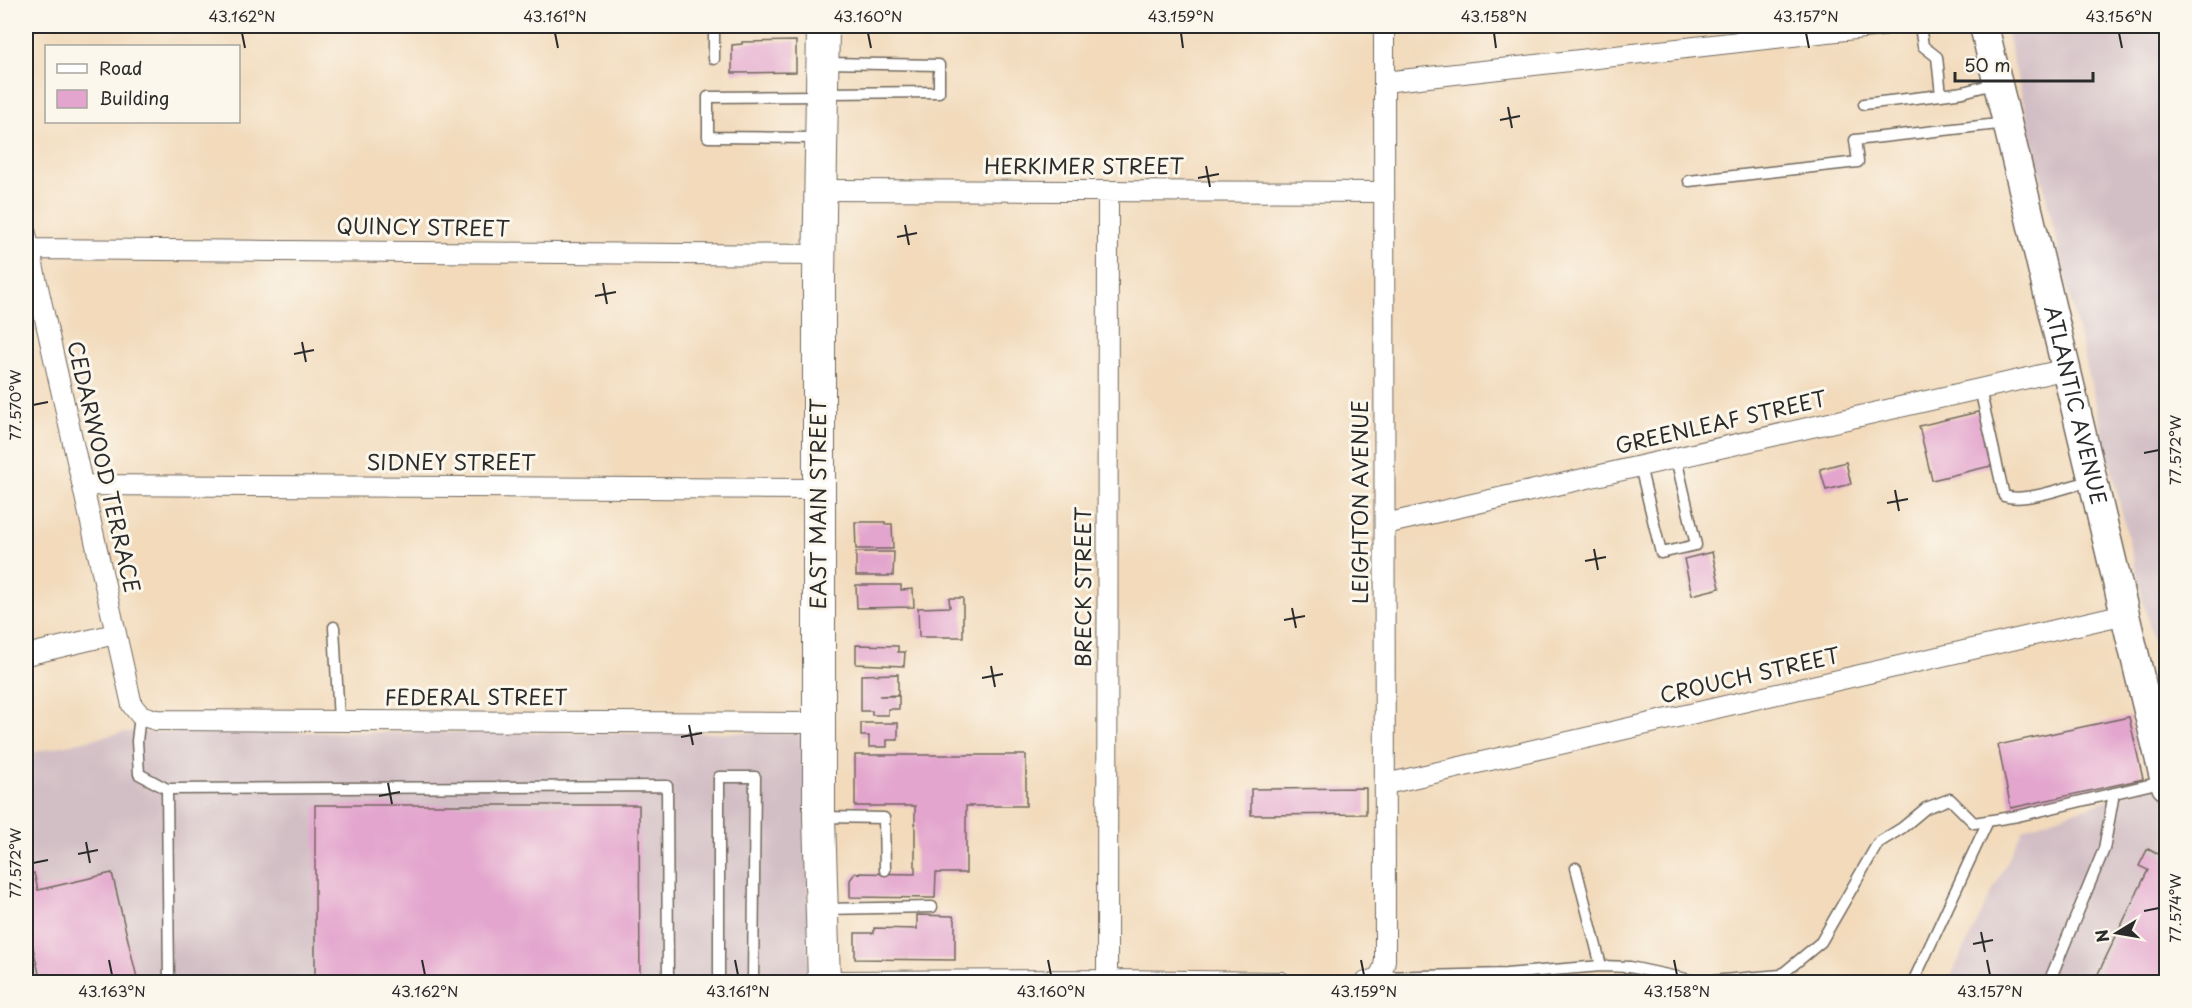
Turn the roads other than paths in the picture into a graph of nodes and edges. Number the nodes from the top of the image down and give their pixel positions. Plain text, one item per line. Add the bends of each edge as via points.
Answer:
1 (714, 26) edge
2 (823, 26) edge
3 (1384, 26) edge
4 (1881, 26) edge
5 (1920, 26) edge
6 (1984, 26) edge
7 (714, 59) dead end
8 (1384, 82) junction
9 (1998, 83) junction
10 (823, 84) junction
11 (1941, 95) junction
12 (1864, 104) dead end
13 (2007, 123) junction
14 (821, 138) junction
15 (1689, 182) dead end
16 (820, 190) junction
17 (1108, 192) junction
18 (1384, 192) junction
19 (27, 243) edge
20 (820, 255) junction
21 (2067, 369) junction
22 (1980, 389) junction
23 (1676, 458) junction
24 (1640, 466) junction
25 (2093, 480) junction
26 (82, 485) junction
27 (819, 489) junction
28 (1385, 524) junction
29 (2125, 614) junction
30 (334, 627) dead end
31 (116, 634) junction
32 (26, 655) edge
33 (138, 713) junction
34 (339, 721) junction
35 (819, 723) junction
36 (1386, 784) junction
37 (2166, 784) edge
38 (167, 789) junction
39 (2114, 794) junction
40 (819, 817) junction
41 (1988, 821) junction
42 (1576, 868) dead end
43 (885, 870) dead end
44 (932, 907) dead end
45 (823, 909) junction
46 (1601, 966) junction
47 (1779, 979) edge
48 (1372, 980) edge
49 (1107, 981) edge
50 (169, 982) edge
51 (668, 982) edge
52 (719, 982) edge
53 (753, 982) edge
54 (824, 982) edge
55 (1281, 982) edge
56 (1913, 982) edge
57 (2049, 982) edge

1 - 7 lane
2 - 10 main road, EAST MAIN STREET
3 - 8 street, LEIGHTON AVENUE
4 - 8 street
5 - 11 lane via 1923,46 1937,57
6 - 9 main road, ATLANTIC AVENUE
8 - 18 street, LEIGHTON AVENUE
9 - 11 lane
9 - 13 main road, ATLANTIC AVENUE
10 - 10 lane via 939,92 939,65
10 - 14 main road, EAST MAIN STREET
10 - 14 lane via 708,97 708,137
11 - 12 lane
13 - 15 lane via 1855,140 1858,162
13 - 21 main road, ATLANTIC AVENUE
14 - 16 main road, EAST MAIN STREET
16 - 17 street, HERKIMER STREET
16 - 20 main road, EAST MAIN STREET
17 - 18 street, HERKIMER STREET
17 - 49 street, BRECK STREET
18 - 28 street, LEIGHTON AVENUE
19 - 20 street, QUINCY STREET
19 - 26 street, CEDARWOOD TERRACE
20 - 27 main road, EAST MAIN STREET
21 - 22 street, GREENLEAF STREET
21 - 25 main road, ATLANTIC AVENUE
22 - 23 street, GREENLEAF STREET
22 - 25 lane via 2004,496 2033,495
23 - 24 street, GREENLEAF STREET
23 - 24 lane via 1696,545 1661,553
24 - 28 street, GREENLEAF STREET
25 - 29 main road, ATLANTIC AVENUE
26 - 27 street, SIDNEY STREET
26 - 31 street, CEDARWOOD TERRACE
27 - 35 main road, EAST MAIN STREET
28 - 36 street, LEIGHTON AVENUE
29 - 36 street, CROUCH STREET
29 - 37 main road, ATLANTIC AVENUE
30 - 34 lane
31 - 32 street
31 - 33 street, CEDARWOOD TERRACE via 132,705
33 - 34 street, FEDERAL STREET via 156,720
33 - 38 lane via 139,774
34 - 35 street, FEDERAL STREET
35 - 40 main road, EAST MAIN STREET
36 - 48 street, LEIGHTON AVENUE via 1385,960 1383,972
37 - 39 lane
38 - 50 lane
38 - 51 lane via 667,786
39 - 41 lane
39 - 57 lane via 2104,849
40 - 43 lane via 885,818
40 - 45 main road, EAST MAIN STREET
41 - 47 lane via 1974,823 1950,799 1926,808 1878,843 1821,942
41 - 56 lane
42 - 46 lane
44 - 45 lane
45 - 54 main road, EAST MAIN STREET
46 - 47 lane via 1630,967 1700,982
46 - 48 lane
49 - 54 street
49 - 55 street
52 - 53 lane via 719,777 755,777

